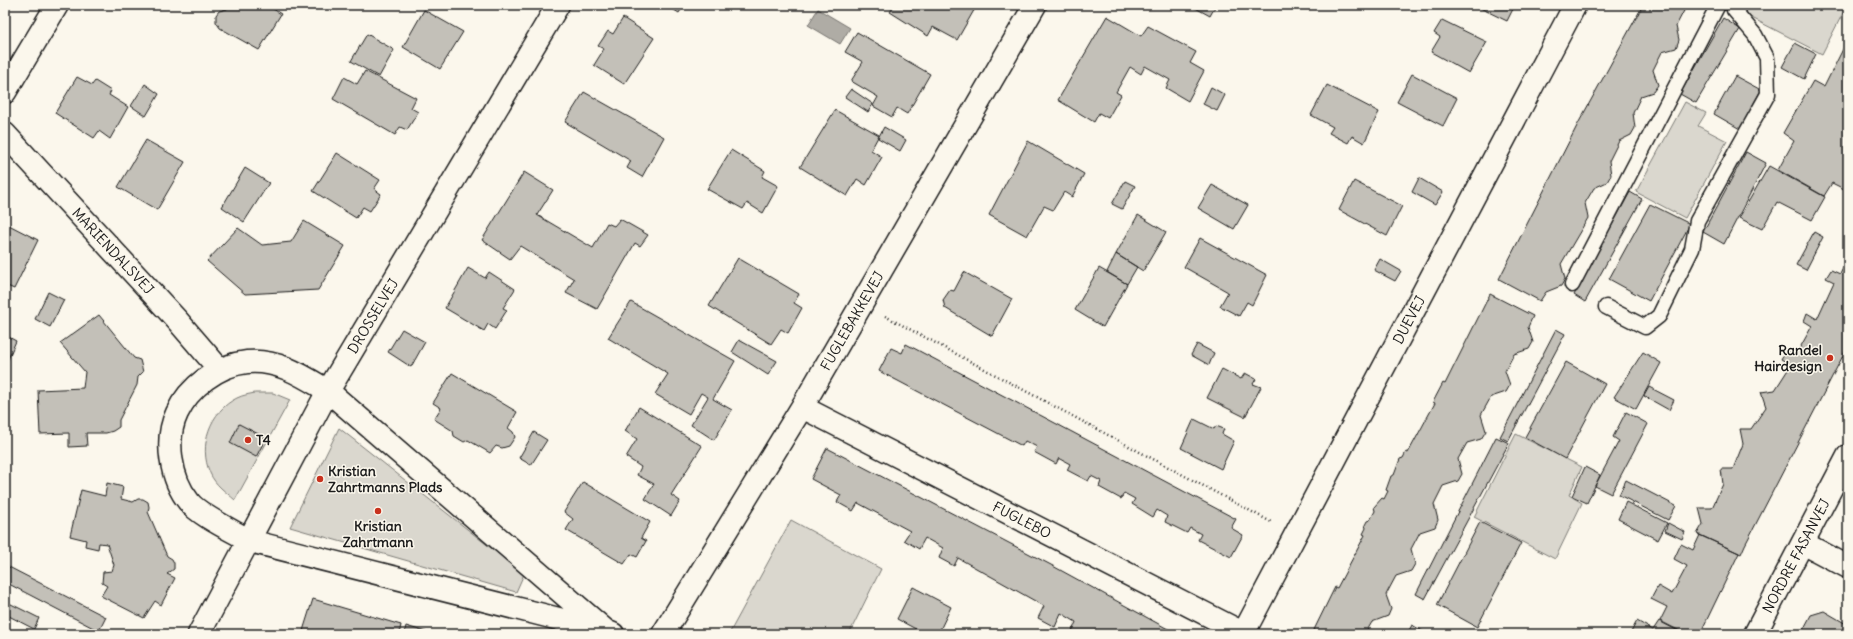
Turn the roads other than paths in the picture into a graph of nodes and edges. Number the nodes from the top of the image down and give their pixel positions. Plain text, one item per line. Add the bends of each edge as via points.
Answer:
1 (57, 5) edge
2 (558, 5) edge
3 (1035, 5) edge
4 (1575, 5) edge
5 (1718, 5) edge
6 (1733, 5) edge
7 (5, 92) edge
8 (5, 134) edge
9 (1572, 286) dead end
10 (1606, 307) dead end
11 (220, 370) junction
12 (328, 391) junction
13 (802, 407) junction
14 (1848, 456) edge
15 (250, 541) junction
16 (1803, 543) junction
17 (1848, 567) edge
18 (610, 632) edge
19 (1243, 633) edge
20 (199, 634) edge
21 (663, 634) edge
22 (1755, 634) edge

1 - 7 street
2 - 12 street, DROSSELVEJ
3 - 13 street, FUGLEBAKKEVEJ
4 - 19 street, DUEVEJ
5 - 9 lane
6 - 10 lane via 1734,10 1755,35 1767,58 1768,94 1697,221 1692,250 1659,316 1645,327
8 - 11 street, MARIENDALSVEJ
11 - 12 street via 247,362 275,364 301,374
11 - 15 street via 194,388 176,414 170,445 174,476 189,503 214,521
12 - 15 street, DROSSELVEJ
12 - 18 street
13 - 19 street, FUGLEBO
13 - 21 street, FUGLEBAKKEVEJ
14 - 16 street, NORDRE FASANVEJ
15 - 18 street
15 - 20 street, DROSSELVEJ
16 - 17 street
16 - 22 street, NORDRE FASANVEJ

